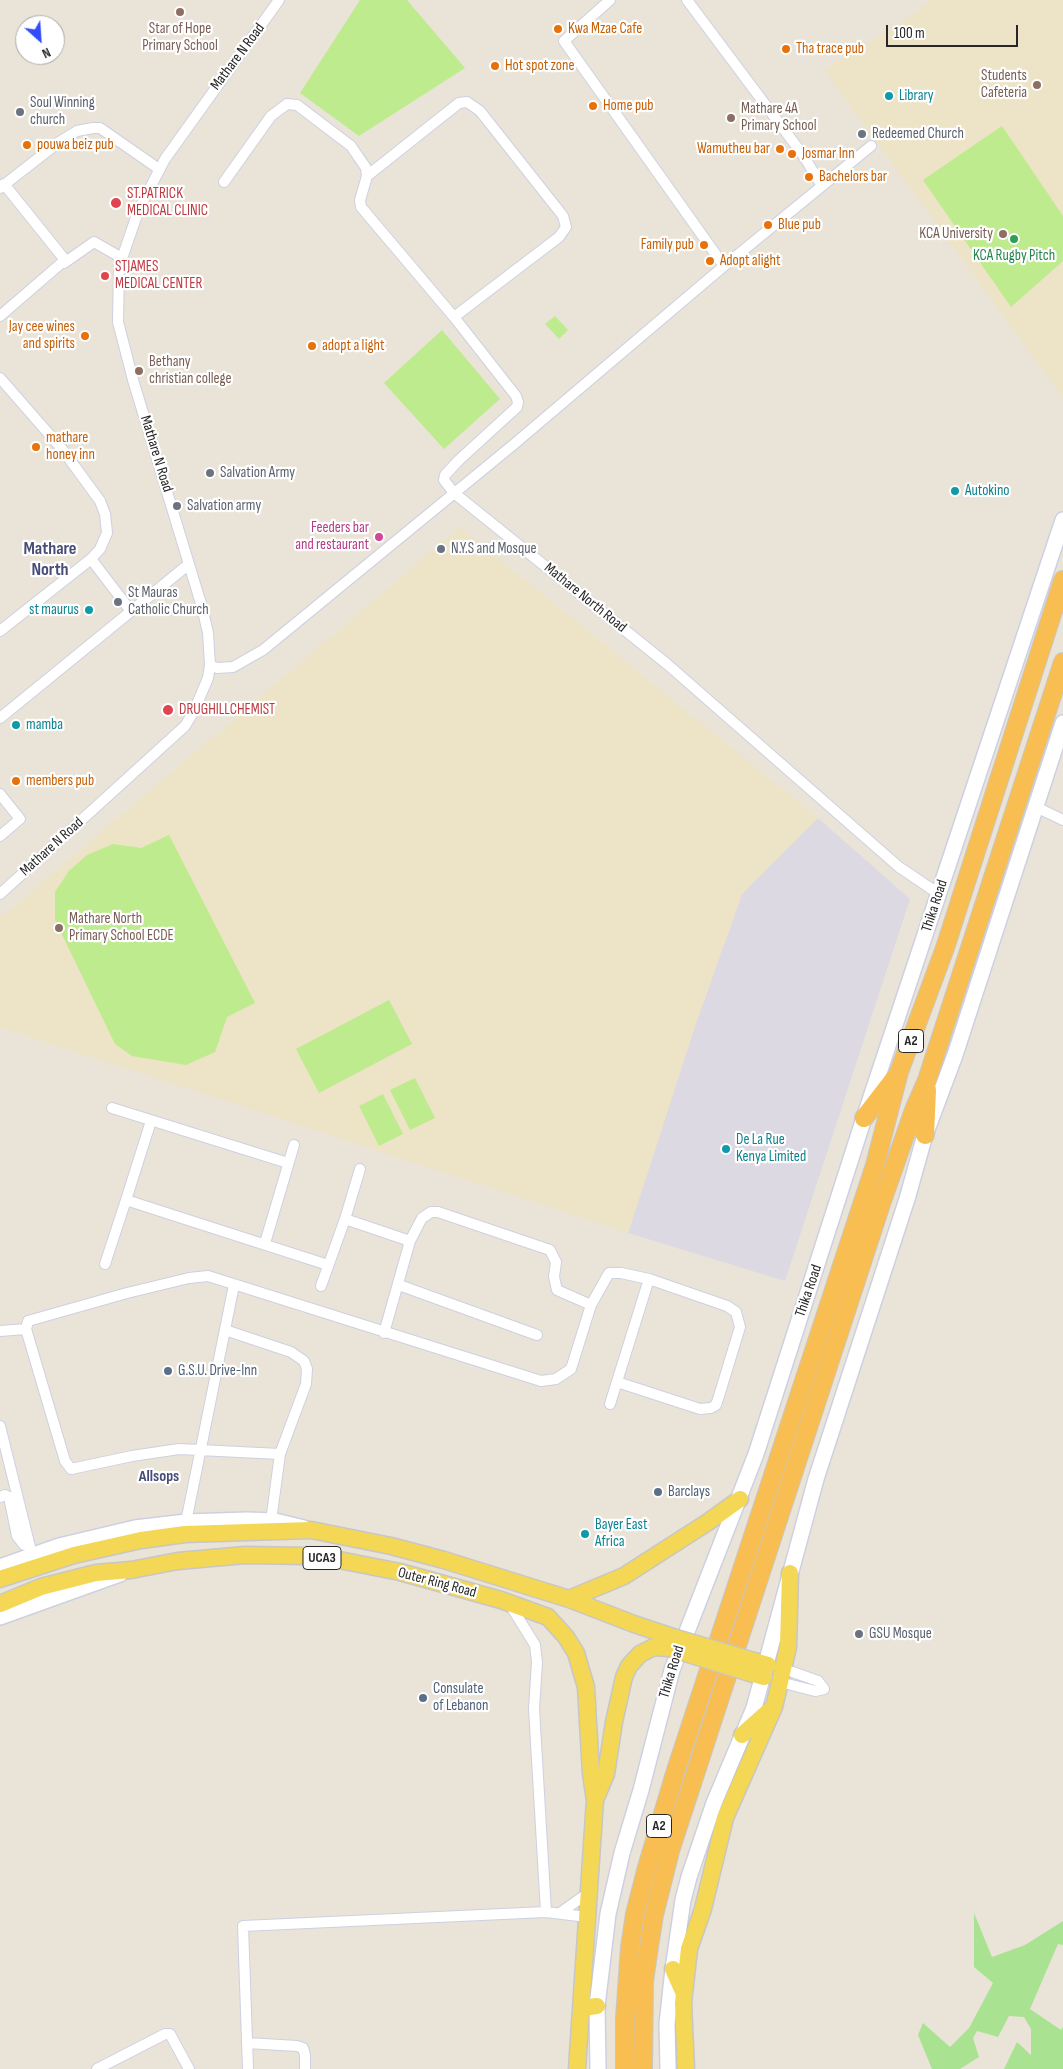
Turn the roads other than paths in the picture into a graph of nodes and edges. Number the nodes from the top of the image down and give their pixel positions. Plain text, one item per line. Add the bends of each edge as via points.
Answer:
1 (279, 0) edge
2 (610, 0) edge
3 (688, 0) edge
4 (871, 146) dead end
5 (159, 170) junction
6 (367, 176) junction
7 (224, 182) dead end
8 (2, 186) edge
9 (822, 186) junction
10 (122, 258) junction
11 (64, 263) junction
12 (724, 266) junction
13 (0, 316) edge
14 (454, 317) junction
15 (0, 378) edge
16 (454, 493) junction
17 (1063, 520) edge
18 (91, 559) junction
19 (189, 564) junction
20 (1063, 580) edge
21 (130, 610) junction
22 (0, 631) edge
23 (1063, 662) edge
24 (210, 665) junction
25 (0, 718) edge
26 (1063, 723) edge
27 (0, 794) edge
28 (1036, 807) junction
29 (1063, 820) edge
30 (0, 836) edge
31 (2, 890) edge
32 (939, 894) junction
33 (899, 1072) junction
34 (927, 1080) junction
35 (112, 1108) dead end
36 (864, 1118) junction
37 (151, 1122) junction
38 (925, 1135) junction
39 (294, 1145) dead end
40 (288, 1163) junction
41 (360, 1169) dead end
42 (126, 1200) junction
43 (345, 1219) junction
44 (410, 1241) junction
45 (265, 1243) junction
46 (105, 1264) dead end
47 (328, 1265) junction
48 (649, 1279) junction
49 (234, 1285) junction
50 (399, 1285) junction
51 (321, 1286) dead end
52 (591, 1305) junction
53 (26, 1329) junction
54 (225, 1330) junction
55 (0, 1331) edge
56 (384, 1333) junction
57 (537, 1335) dead end
58 (617, 1382) junction
59 (610, 1404) dead end
60 (0, 1426) edge
61 (2, 1442) edge
62 (199, 1449) junction
63 (280, 1454) junction
64 (0, 1497) edge
65 (740, 1499) junction
66 (271, 1520) junction
67 (186, 1522) junction
68 (311, 1530) junction
69 (31, 1550) junction
70 (0, 1568) edge
71 (130, 1570) junction
72 (790, 1573) junction
73 (0, 1579) edge
74 (569, 1599) junction
75 (509, 1603) junction
76 (0, 1604) edge
77 (0, 1617) edge
78 (665, 1644) junction
79 (759, 1669) junction
80 (774, 1707) junction
81 (742, 1735) junction
82 (595, 1800) junction
83 (588, 1893) junction
84 (546, 1912) junction
85 (560, 1913) junction
86 (587, 1917) junction
87 (673, 1969) junction
88 (684, 1994) junction
89 (589, 2007) junction
90 (247, 2042) junction
91 (97, 2069) edge
92 (189, 2069) edge
93 (248, 2069) edge
94 (305, 2069) edge
95 (577, 2069) edge
96 (598, 2069) edge
97 (625, 2069) edge
98 (643, 2069) edge
99 (668, 2069) edge
100 (686, 2069) edge

1 - 5 street, Mathare N Road
2 - 12 street via 564,40
3 - 9 street via 803,155
4 - 9 street
5 - 8 street via 100,128 93,128 77,131 59,142
5 - 10 street, Mathare N Road via 139,209
6 - 7 street via 366,168 351,146 298,105 287,104 271,116
6 - 14 street via 361,207
6 - 14 street via 459,103 467,102 480,111 563,216 566,227 559,237
8 - 11 street via 62,254
9 - 12 street
10 - 11 street via 94,242
10 - 19 street, Mathare N Road via 118,322
11 - 13 street
12 - 16 street
14 - 16 street via 518,402 517,407 445,475 444,480
15 - 18 street via 62,449 100,501 107,533
16 - 24 street via 263,650 233,666 217,668
16 - 32 street, Mathare North Road via 667,664 899,867
17 - 32 main road, Thika Road
18 - 21 street
18 - 22 street
19 - 21 street
19 - 24 street, Mathare N Road via 204,616
20 - 33 highway, Thika Road / A2 via 945,948
21 - 25 street
23 - 34 highway, A2
24 - 31 street, Mathare N Road via 202,692 185,726
26 - 28 main road
27 - 30 street via 20,819
28 - 29 street
28 - 38 main road via 955,1055
32 - 36 main road, Thika Road
33 - 36 highway
33 - 97 highway, Thika Road / A2 via 875,1165 676,1770 638,1904 628,1978
34 - 38 highway
34 - 98 highway, A2 via 882,1200 670,1851 648,1947 644,1981
35 - 37 street
36 - 65 main road, Thika Road via 844,1188
37 - 40 street
37 - 42 street
38 - 72 main road via 816,1479
39 - 40 street
40 - 45 street
41 - 43 street
42 - 45 street
42 - 46 street
43 - 44 street
43 - 47 street
44 - 50 street
44 - 52 street via 422,1218 438,1212 544,1246 555,1258 557,1290
45 - 47 street
47 - 51 street
48 - 52 street via 609,1273
48 - 58 street
48 - 58 street via 736,1312 740,1327 719,1396 716,1405 707,1410
49 - 53 street via 208,1276 189,1278 34,1318 27,1323
49 - 54 street
49 - 56 street
50 - 56 street
50 - 57 street
52 - 56 street via 571,1369 549,1381
53 - 55 street
53 - 62 street via 65,1461 71,1469 179,1449
54 - 62 street
54 - 63 street via 291,1352 304,1362 306,1384
58 - 59 street
60 - 61 street
61 - 69 street
62 - 63 street
62 - 67 street
63 - 66 street
64 - 69 street via 9,1497 17,1536
65 - 74 main road via 624,1576
65 - 89 main road, Thika Road via 672,1670 610,1906
66 - 67 main road, Outer Ring Road / UCA3
66 - 68 main road, Outer Ring Road / UCA3
67 - 69 main road, Outer Ring Road / UCA3 via 110,1533
68 - 73 main road, Outer Ring Road / UCA3 via 185,1534 141,1540 74,1555
68 - 74 main road, Outer Ring Road / UCA3 via 391,1546
69 - 70 main road, Outer Ring Road / UCA3
71 - 75 main road, Outer Ring Road / UCA3 via 178,1561 245,1555 308,1556 400,1572
71 - 76 main road, Outer Ring Road / UCA3 via 68,1579
71 - 77 main road, Outer Ring Road / UCA3
72 - 79 main road
72 - 80 main road via 788,1646
74 - 78 main road, Outer Ring Road
75 - 82 main road, Outer Ring Road / UCA3 via 548,1617 576,1653 586,1687
75 - 84 street via 534,1645 537,1662 534,1709
78 - 79 main road, Outer Ring Road, bridge
78 - 82 main road via 640,1654 624,1677 606,1774
79 - 81 main road via 754,1708
80 - 81 main road
80 - 88 main road via 725,1818 689,1948
81 - 87 main road via 689,1877
82 - 83 main road
83 - 85 street
83 - 86 main road
84 - 85 street
84 - 90 street via 243,1926
85 - 86 street
86 - 89 main road
87 - 88 main road
87 - 99 main road via 667,2024
88 - 100 main road
89 - 95 main road
89 - 96 main road, Thika Road
90 - 93 street
90 - 94 street via 303,2048
91 - 92 street via 165,2034 170,2034

